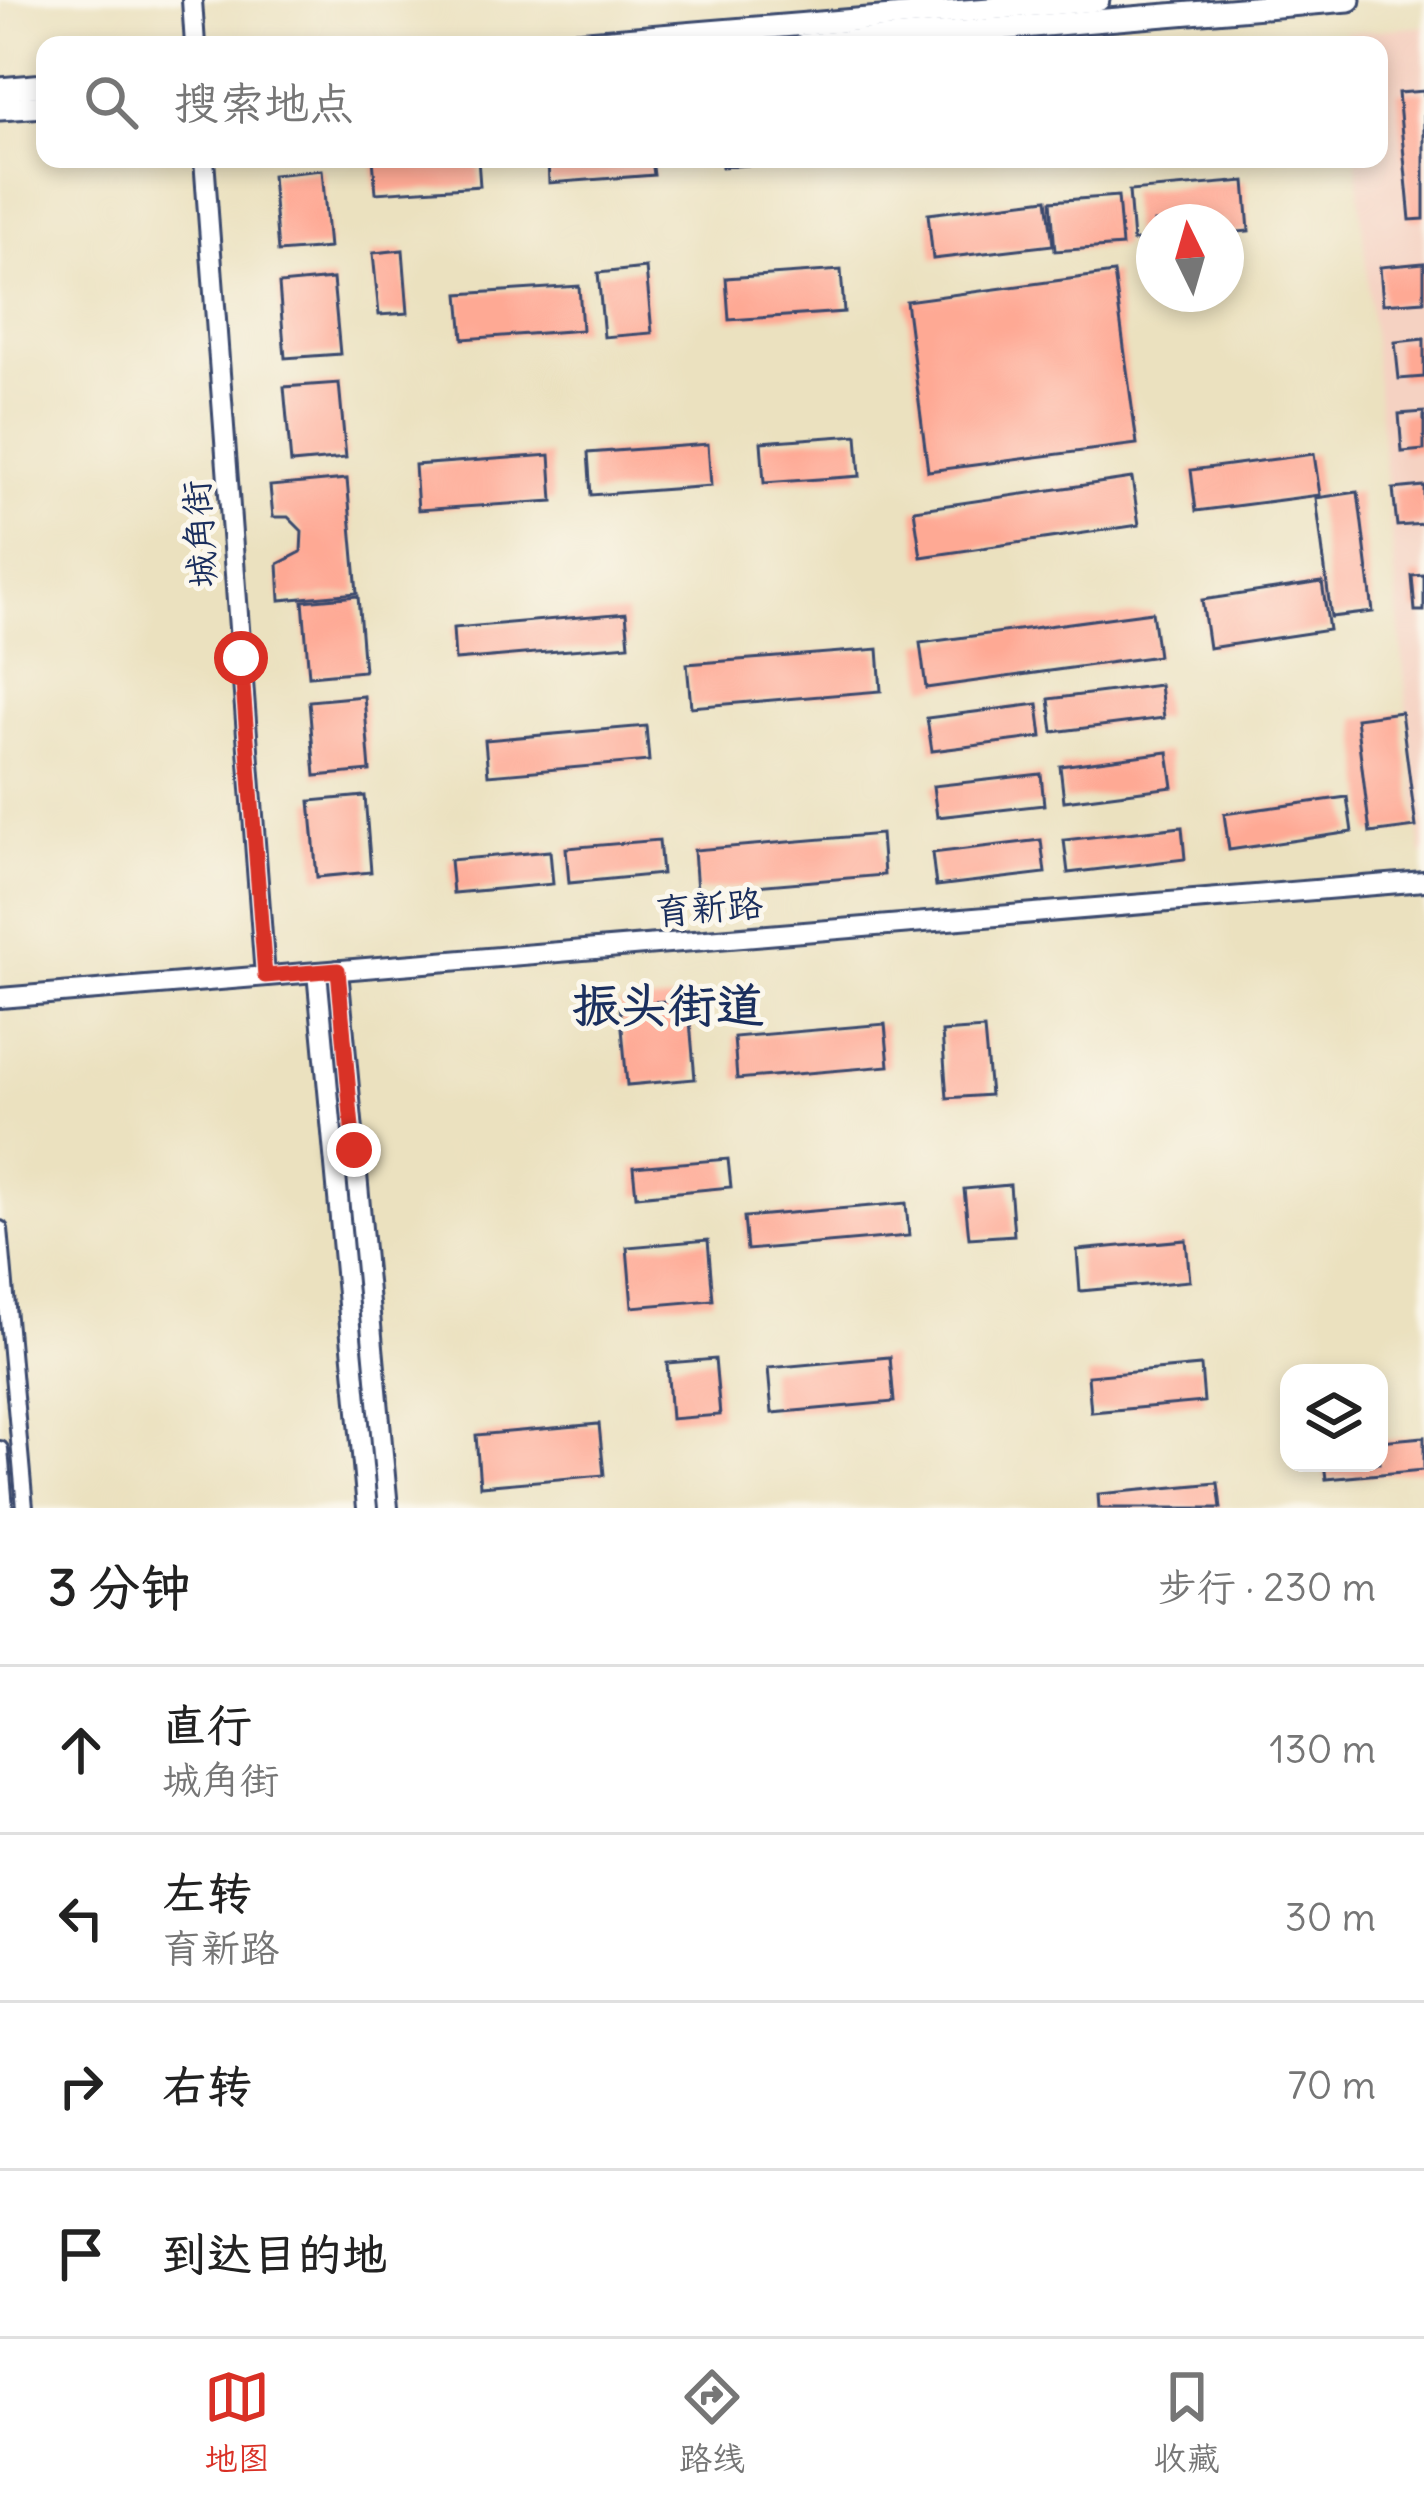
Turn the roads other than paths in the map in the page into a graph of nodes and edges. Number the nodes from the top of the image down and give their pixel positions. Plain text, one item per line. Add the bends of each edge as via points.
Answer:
1 (192, 0) edge
2 (1098, 0) edge
3 (1349, 0) edge
4 (194, 36) edge
5 (660, 36) edge
6 (912, 36) edge
7 (36, 86) edge
8 (0, 89) edge
9 (36, 107) edge
10 (0, 109) edge
11 (205, 168) edge
12 (1424, 881) edge
13 (338, 970) junction
14 (317, 972) junction
15 (265, 976) junction
16 (0, 998) edge
17 (0, 1229) edge
18 (0, 1449) edge
19 (5, 1508) edge
20 (25, 1508) edge
21 (368, 1508) edge
22 (388, 1508) edge

1 - 4 street
2 - 5 main road
3 - 6 main road
7 - 8 main road
9 - 10 main road
11 - 15 street, 城角街
12 - 13 street, 育新路
13 - 14 street, 育新路
13 - 22 street
14 - 15 street, 育新路
14 - 21 street
15 - 16 street, 育新路
17 - 20 street
18 - 19 street

